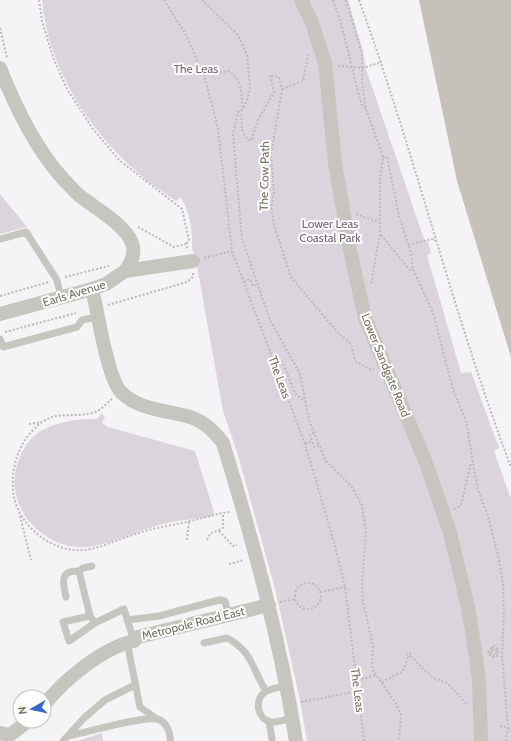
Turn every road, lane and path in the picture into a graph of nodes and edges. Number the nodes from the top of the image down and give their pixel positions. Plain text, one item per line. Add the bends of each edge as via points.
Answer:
1 (39, 0) edge
2 (164, 0) edge
3 (202, 0) edge
4 (301, 0) edge
5 (333, 0) edge
6 (346, 0) edge
7 (359, 0) edge
8 (382, 62) junction
9 (307, 64) dead end
10 (335, 66) dead end
11 (0, 68) edge
12 (351, 68) junction
13 (363, 68) junction
14 (204, 75) junction
15 (282, 89) junction
16 (5, 97) edge
17 (242, 109) junction
18 (366, 109) junction
19 (383, 157) junction
20 (343, 210) junction
21 (379, 222) junction
22 (380, 234) junction
23 (0, 239) edge
24 (435, 240) junction
25 (186, 244) dead end
26 (408, 245) junction
27 (232, 251) junction
28 (193, 261) joint
29 (413, 269) junction
30 (125, 271) junction
31 (244, 282) junction
32 (256, 285) junction
33 (371, 288) dead end
34 (92, 289) junction
35 (61, 297) junction
36 (0, 314) edge
37 (98, 317) junction
38 (0, 339) edge
39 (274, 360) junction
40 (385, 367) junction
41 (121, 392) junction
42 (304, 400) junction
43 (43, 422) junction
44 (29, 424) dead end
45 (314, 434) junction
46 (312, 441) junction
47 (305, 444) junction
48 (318, 445) junction
49 (471, 462) junction
50 (511, 467) edge
51 (243, 509) junction
52 (19, 513) junction
53 (223, 513) junction
54 (444, 514) junction
55 (189, 521) junction
56 (218, 531) junction
57 (187, 540) dead end
58 (207, 540) dead end
59 (237, 545) dead end
60 (31, 560) dead end
61 (246, 560) dead end
62 (229, 564) dead end
63 (92, 566) dead end
64 (79, 571) junction
65 (344, 587) junction
66 (320, 592) junction
67 (66, 598) dead end
68 (295, 599) junction
69 (269, 605) junction
70 (228, 614) junction
71 (90, 616) junction
72 (127, 620) junction
73 (95, 623) junction
74 (131, 642) junction
75 (204, 642) dead end
76 (491, 651) joint
77 (375, 675) junction
78 (358, 681) junction
79 (382, 682) junction
80 (135, 685) junction
81 (287, 686) junction
82 (266, 691) junction
83 (359, 691) junction
84 (52, 695) edge
85 (290, 703) junction
86 (479, 714) junction
87 (293, 718) junction
88 (157, 719) junction
89 (269, 721) junction
90 (500, 726) dead end
91 (508, 728) junction
92 (17, 729) edge
93 (511, 732) edge
94 (7, 736) edge
95 (69, 736) junction
96 (272, 739) dead end
97 (63, 741) edge
98 (170, 741) edge
99 (296, 741) edge
100 (364, 741) edge
101 (399, 741) edge
102 (481, 741) edge
103 (506, 741) edge

1 - 25 path via 47,39 67,90 93,129 119,160 182,209 189,240
2 - 14 path, The Leas via 185,33
3 - 17 path via 242,40 250,74 248,98
4 - 20 street, Lower Sandgate Road via 311,20 325,63 334,157
5 - 12 path
6 - 13 path via 362,54
7 - 8 path
8 - 13 path
8 - 24 path
9 - 15 path via 303,81
10 - 12 path
11 - 16 street
12 - 13 path
12 - 18 path via 362,105
13 - 18 path via 362,82
14 - 17 path via 222,71 232,74 240,86
14 - 27 path, The Leas via 218,128
15 - 17 path, The Cow Path via 279,77 270,75 274,92 258,120 251,141 245,137 241,129
15 - 40 path, The Cow Path via 271,155 274,192 271,208 291,277 350,344 355,361 371,370
16 - 30 street via 64,179 79,195 125,231 132,243 133,251 132,261
17 - 32 path via 238,112 233,134 234,159 242,238
18 - 19 path
19 - 21 path
19 - 26 path via 387,157
20 - 21 path
20 - 40 street, Lower Sandgate Road via 365,318
21 - 22 path
22 - 29 path via 403,264 410,270
22 - 33 path
23 - 35 lane via 26,232 57,280
24 - 26 path
24 - 50 path via 487,403
26 - 29 path
27 - 28 path
27 - 31 path, The Leas
28 - 30 street, Earls Avenue
29 - 49 path via 427,298 453,389 466,422
30 - 34 street, Earls Avenue via 116,279
31 - 32 path via 250,279 253,286
31 - 39 path, The Leas
32 - 42 path via 270,320 300,374
34 - 35 street, Earls Avenue
34 - 37 street
35 - 36 street, Earls Avenue
37 - 38 lane via 82,320 77,327 3,347
37 - 41 street via 112,372
39 - 42 path via 280,359 283,362 295,393
39 - 47 path, The Leas
40 - 54 street, Lower Sandgate Road via 426,463
41 - 43 path via 96,412 53,416
41 - 51 street via 134,402 194,419 215,432 224,443
42 - 45 path
43 - 44 path
43 - 52 path via 24,442 14,463 12,487
45 - 46 path via 310,435
45 - 48 path
46 - 47 path
46 - 48 path via 314,447
47 - 65 path, The Leas via 334,542
48 - 77 path via 326,461 351,486 362,505 366,533 363,602 373,646 372,669
49 - 54 path via 461,505
49 - 91 path via 488,516 503,583 502,655
51 - 53 path
51 - 69 street
52 - 55 path via 38,535 65,548 82,550 109,544 158,527
52 - 60 path
53 - 55 path
53 - 56 path via 223,528
54 - 86 street, Lower Sandgate Road via 468,607 479,680
55 - 57 path
56 - 58 path via 210,534
56 - 59 path via 234,546
61 - 62 path
63 - 64 lane
64 - 67 lane via 65,575 63,580
64 - 71 lane
65 - 66 path
65 - 78 path, The Leas
66 - 68 path via 315,585 303,584 296,590
66 - 68 path via 320,601 313,608 302,607
68 - 69 path
69 - 70 street, Metropole Road East
69 - 81 street
70 - 72 lane via 225,601 219,600 159,616
70 - 74 street, Metropole Road East via 138,637
71 - 73 lane
71 - 73 lane via 63,622 68,641
72 - 73 lane via 124,609
72 - 74 lane
74 - 80 lane
74 - 84 street, Metropole Road East via 98,656
75 - 82 lane via 227,638 242,647
76 - 76 path via 492,646 499,652 497,656 492,657 488,652
77 - 78 path
77 - 79 path
78 - 83 path, The Leas
79 - 86 path via 403,672 410,656 434,678 447,683 464,703
79 - 101 path via 401,715
80 - 88 lane via 140,706
80 - 95 lane via 105,700 84,718
81 - 82 lane
81 - 85 street
82 - 89 lane via 258,702 259,712
83 - 85 path
83 - 100 path, The Leas
85 - 87 street
86 - 102 street, Lower Sandgate Road
87 - 89 lane
87 - 99 street
88 - 95 lane via 137,720
88 - 98 lane via 168,729
89 - 96 lane
90 - 91 path
91 - 93 path
91 - 103 path
92 - 94 street
95 - 97 lane

